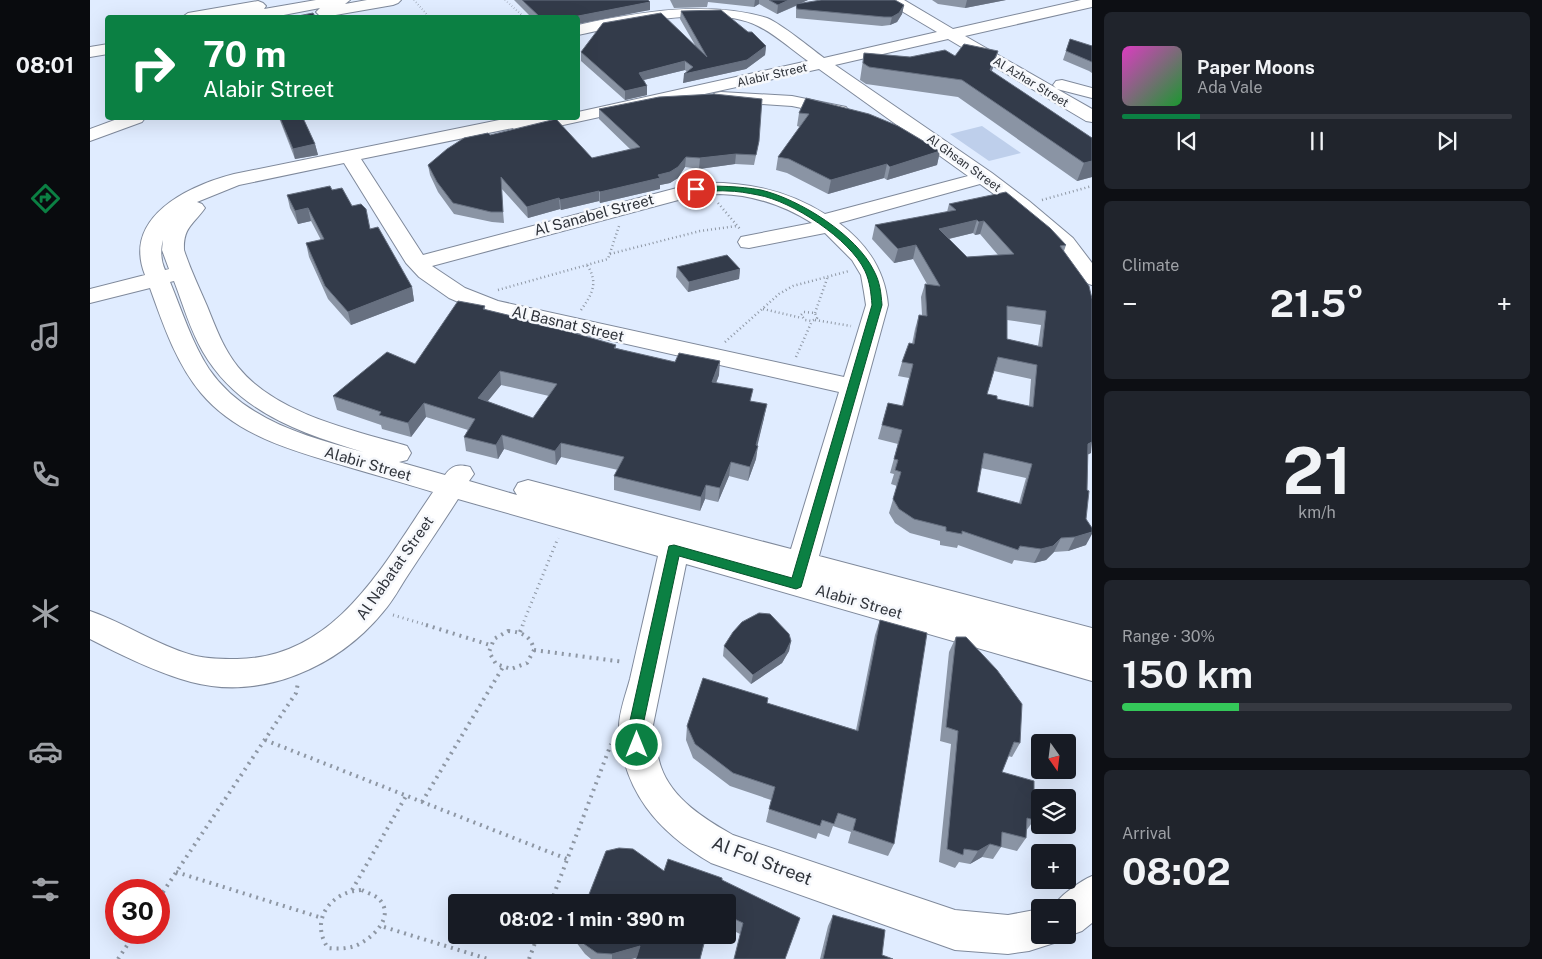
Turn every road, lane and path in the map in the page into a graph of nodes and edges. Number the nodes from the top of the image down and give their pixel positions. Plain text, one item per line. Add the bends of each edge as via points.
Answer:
1 (291, 0) edge
2 (342, 0) edge
3 (393, 0) edge
4 (414, 0) edge
5 (505, 0) edge
6 (893, 0) edge
7 (1062, 0) edge
8 (1082, 5) edge
9 (913, 6) edge
10 (209, 7) edge
11 (230, 9) edge
12 (194, 15) edge
13 (307, 15) edge
14 (427, 15) edge
15 (522, 15) edge
16 (1001, 23) junction
17 (580, 30) edge
18 (954, 30) junction
19 (907, 36) junction
20 (990, 44) junction
21 (819, 60) junction
22 (1062, 85) junction
23 (1092, 94) edge
24 (677, 96) junction
25 (1092, 102) edge
26 (580, 112) edge
27 (580, 112) edge
28 (1092, 118) edge
29 (113, 120) edge
30 (131, 120) edge
31 (522, 120) edge
32 (529, 120) edge
33 (90, 124) edge
34 (913, 126) junction
35 (90, 135) edge
36 (436, 135) junction
37 (351, 159) junction
38 (985, 177) junction
39 (1092, 186) edge
40 (704, 188) junction
41 (1022, 205) junction
42 (625, 207) junction
43 (826, 224) junction
44 (743, 233) junction
45 (610, 254) junction
46 (417, 263) junction
47 (587, 265) junction
48 (866, 266) junction
49 (170, 275) junction
50 (828, 276) junction
51 (1092, 278) edge
52 (90, 296) edge
53 (467, 298) junction
54 (585, 304) dead end
55 (762, 309) junction
56 (815, 313) junction
57 (802, 318) junction
58 (814, 320) junction
59 (871, 329) junction
60 (711, 355) junction
61 (790, 373) junction
62 (854, 387) junction
63 (456, 480) junction
64 (565, 519) junction
65 (674, 550) junction
66 (799, 573) junction
67 (370, 608) junction
68 (90, 624) edge
69 (520, 632) junction
70 (1092, 640) edge
71 (490, 645) junction
72 (534, 650) junction
73 (649, 666) junction
74 (1092, 666) edge
75 (503, 667) junction
76 (286, 710) dead end
77 (636, 725) junction
78 (265, 740) junction
79 (406, 796) junction
80 (422, 802) junction
81 (567, 859) junction
82 (176, 872) junction
83 (170, 881) edge
84 (352, 890) junction
85 (554, 894) edge
86 (1092, 895) edge
87 (1076, 911) edge
88 (322, 918) junction
89 (384, 927) junction
90 (1031, 931) edge
91 (380, 937) dead end
92 (128, 944) edge
93 (535, 944) edge
94 (343, 956) dead end
95 (118, 959) edge
96 (488, 959) edge
97 (530, 959) edge

1 - 11 street
2 - 11 street
3 - 13 street
4 - 14 path
5 - 15 path
6 - 9 street, Al Azhar Street
7 - 18 street
8 - 16 street
9 - 18 street, Al Azhar Street
9 - 19 street via 915,20
10 - 11 street
10 - 12 street
16 - 18 street
16 - 20 street
17 - 21 street, Al Ghsan Street via 670,12 736,13 763,22
18 - 19 street, Alabir Street
18 - 20 street, Al Azhar Street
18 - 21 street, Alabir Street
18 - 28 street, Al Azhar Street
19 - 21 street, Alabir Street
20 - 22 street, Al Azhar Street
21 - 24 street, Alabir Street
21 - 26 street, Alabir Street
21 - 34 street, Al Ghsan Street
22 - 23 street
22 - 25 street, Al Azhar Street
24 - 27 street, Alabir Street
24 - 34 street via 792,101
29 - 33 street
30 - 35 street
31 - 36 street, Alabir Street
32 - 36 street, Alabir Street
34 - 38 street, Al Ghsan Street
36 - 37 street, Alabir Street
37 - 46 street, Al Basnat Street
37 - 49 street, Alabir Street via 234,180 185,200 162,220 150,241 150,258
38 - 41 street, Al Ghsan Street
38 - 43 street
39 - 41 path
40 - 42 street, Al Sanabel Street
40 - 43 street, Al Sanabel Street via 760,192 780,198
40 - 44 path
41 - 51 street, Al Ghsan Street via 1065,243
42 - 45 path
42 - 46 street, Al Sanabel Street
43 - 44 street
43 - 48 street, Al Sanabel Street via 859,254
44 - 45 path via 700,231
45 - 47 path via 608,259
46 - 53 street, Al Basnat Street via 431,278
47 - 53 path
47 - 54 path via 596,282
48 - 50 path
48 - 59 street, Al Sanabel Street via 876,288 877,305
49 - 52 street
49 - 63 street, Alabir Street via 192,360 215,392 232,407 259,425 300,444
50 - 55 path via 793,286
50 - 56 path
53 - 60 street, Al Basnat Street via 503,309
55 - 57 path
55 - 60 path
56 - 57 path via 804,312
56 - 58 path via 818,316
57 - 58 path
58 - 59 path
58 - 61 path
59 - 62 street, Al Sanabel Street
60 - 61 street, Al Basnat Street
61 - 62 street, Al Basnat Street
62 - 66 street, Al Sanabel Street
63 - 64 street, Alabir Street
63 - 66 street, Alabir Street
63 - 67 street, Al Nabatat Street
64 - 65 street, Alabir Street
64 - 69 path
65 - 66 street, Alabir Street
65 - 73 street, Al Fol Street
66 - 70 street, Alabir Street
66 - 74 street, Alabir Street
67 - 68 street, Al Nabatat Street via 342,636 320,651 278,667 243,673 192,669 122,641
67 - 71 path
69 - 71 path via 500,634
69 - 72 path via 530,638
71 - 75 path via 491,658
72 - 73 path
72 - 75 path via 527,663 511,669
73 - 77 street, Al Fol Street
75 - 80 path
76 - 78 path
77 - 81 path via 623,731 612,742
77 - 90 street, Al Fol Street via 642,766 651,786 664,806 701,838 724,850 955,930 993,935
78 - 79 path
78 - 82 path
79 - 80 path
79 - 84 path
80 - 81 path
81 - 85 path
82 - 83 path
82 - 88 path
84 - 88 path via 333,900
84 - 89 path via 372,893 379,899 385,912
86 - 87 street
88 - 94 path via 322,938 333,953
89 - 91 path
89 - 96 path
92 - 95 path
93 - 97 path

